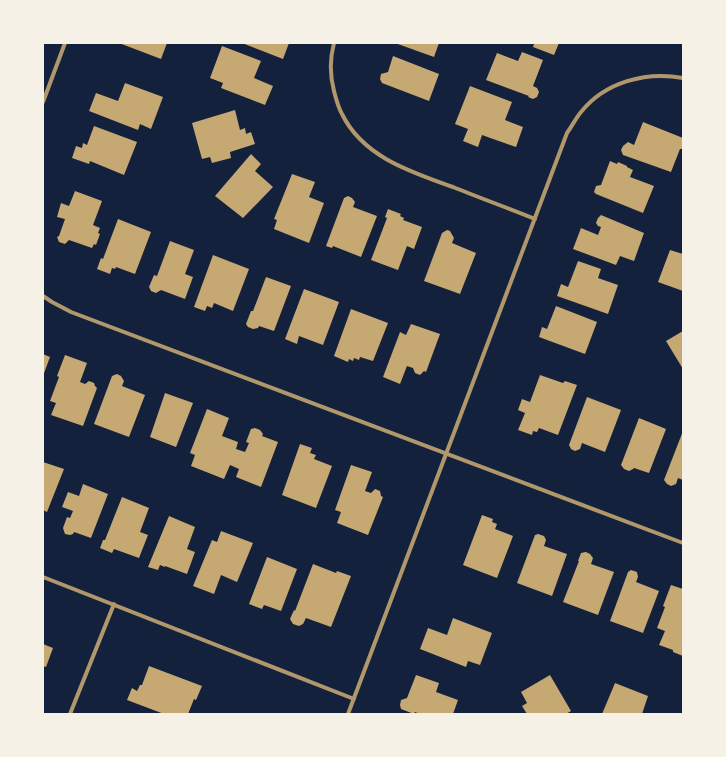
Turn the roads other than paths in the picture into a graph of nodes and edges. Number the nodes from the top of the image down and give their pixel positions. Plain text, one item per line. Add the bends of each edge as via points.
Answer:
1 (65, 43) edge
2 (334, 43) edge
3 (683, 78) edge
4 (43, 102) edge
5 (535, 219) junction
6 (43, 296) edge
7 (445, 454) junction
8 (683, 543) edge
9 (43, 577) edge
10 (114, 604) junction
11 (354, 699) junction
12 (70, 714) edge
13 (348, 714) edge

1 - 4 street
2 - 5 street via 331,59 332,85 347,123 360,140 384,158 418,174
3 - 5 street via 643,76 603,92 593,100 581,112 564,140
5 - 7 street
6 - 7 street via 71,312
7 - 8 street
7 - 11 street
9 - 10 street
10 - 11 street
10 - 12 street
11 - 13 street

